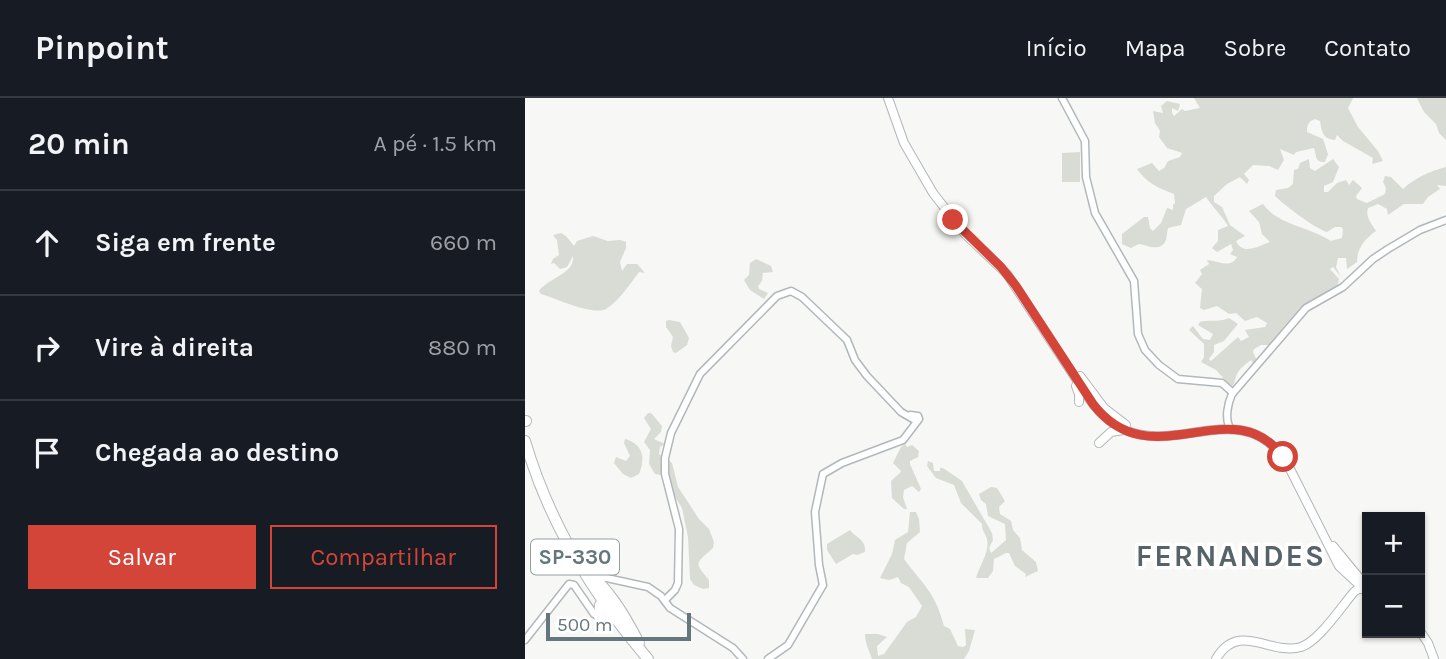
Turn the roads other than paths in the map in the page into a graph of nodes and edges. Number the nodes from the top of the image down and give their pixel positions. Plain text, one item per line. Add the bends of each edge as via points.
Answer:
1 (888, 98) edge
2 (1062, 98) edge
3 (1446, 220) edge
4 (1060, 353) junction
5 (1070, 370) junction
6 (1233, 393) junction
7 (1079, 402) dead end
8 (1228, 423) junction
9 (1125, 430) junction
10 (1150, 435) junction
11 (1099, 443) dead end
12 (525, 445) edge
13 (576, 558) junction
14 (1351, 567) junction
15 (1341, 570) junction
16 (592, 575) junction
17 (1354, 581) junction
18 (1362, 583) edge
19 (1362, 586) edge
20 (1362, 589) edge
21 (1354, 592) junction
22 (665, 600) junction
23 (600, 605) junction
24 (599, 616) junction
25 (610, 618) junction
26 (1422, 638) edge
27 (525, 640) edge
28 (646, 658) edge
29 (743, 659) edge
30 (768, 659) edge
31 (1216, 659) edge
32 (1432, 659) edge

1 - 4 main road via 904,144 927,185 965,234 1007,274
2 - 6 street via 1085,141 1086,177 1095,213 1133,281 1137,334 1145,350 1178,379 1222,383
3 - 6 street via 1388,249 1338,291 1309,306
4 - 5 main road
4 - 10 main road via 1104,408 1126,426
5 - 7 main road
5 - 9 main road via 1097,411
6 - 8 street
8 - 10 main road
8 - 14 main road via 1258,433 1281,451 1331,543
9 - 10 main road
9 - 11 main road via 1111,432
9 - 15 main road via 1154,438 1229,429 1268,442 1288,465
12 - 13 highway, SP-330 via 548,505
12 - 23 highway, SP-330 via 544,507
13 - 16 highway
13 - 28 highway, SP-330 via 612,616
14 - 15 main road via 1344,562
14 - 18 main road
15 - 17 main road
16 - 22 street via 648,587
16 - 28 highway via 622,611
17 - 19 main road
17 - 21 main road
20 - 21 main road
21 - 31 main road via 1304,646 1238,641
22 - 29 street
22 - 30 street via 678,583 679,529 665,474 671,433 700,374 776,296 791,291 847,340 867,376 915,421 899,442 823,474 815,512 823,585 788,645
23 - 24 highway
23 - 25 highway, SP-330
24 - 25 highway
24 - 27 street via 569,584
25 - 28 highway, SP-330
26 - 32 main road

